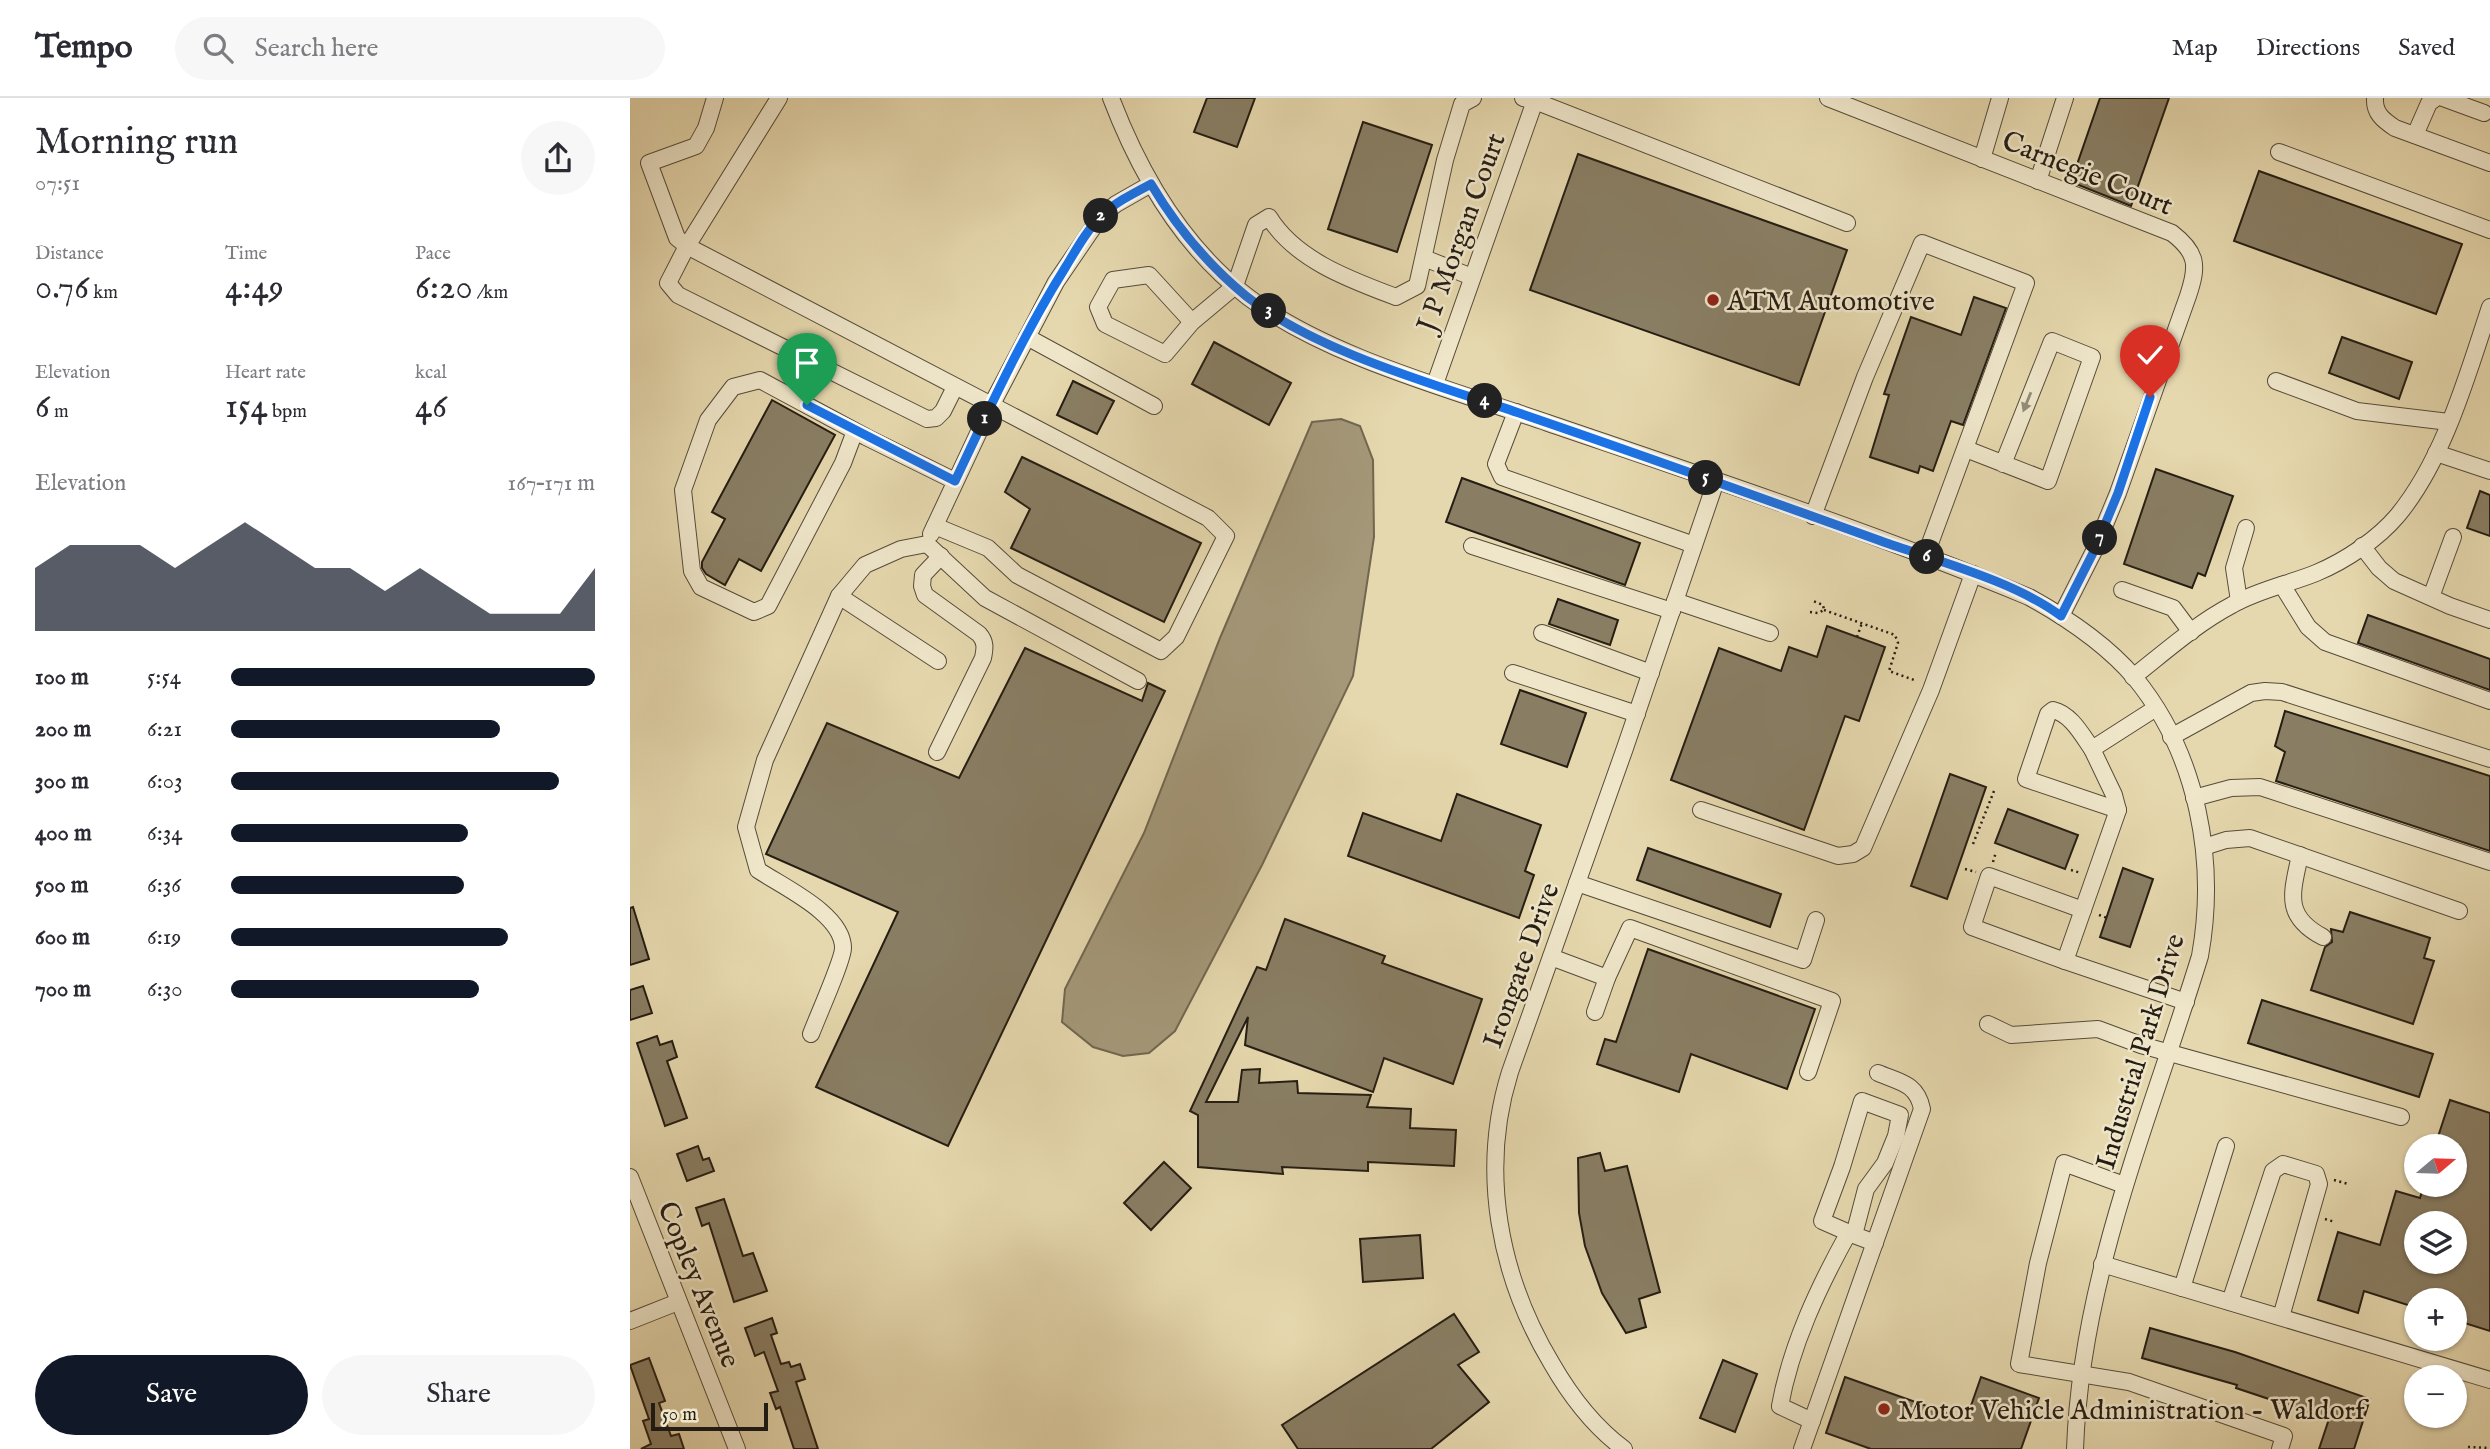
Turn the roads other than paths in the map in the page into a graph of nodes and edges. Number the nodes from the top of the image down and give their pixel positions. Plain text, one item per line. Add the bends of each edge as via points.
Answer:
1 (715, 98) edge
2 (779, 98) edge
3 (1111, 98) edge
4 (1473, 98) edge
5 (1829, 98) edge
6 (2000, 98) edge
7 (2065, 98) edge
8 (2375, 98) edge
9 (2436, 98) edge
10 (2443, 98) edge
11 (1531, 99) edge
12 (2484, 113) dead end
13 (2415, 135) junction
14 (2279, 152) dead end
15 (1982, 159) junction
16 (2490, 163) edge
17 (2038, 181) junction
18 (1151, 184) junction
19 (1847, 223) dead end
20 (2490, 230) edge
21 (687, 246) junction
22 (1424, 258) junction
23 (1472, 277) junction
24 (1236, 286) junction
25 (2489, 316) edge
26 (1192, 322) junction
27 (1027, 337) junction
28 (2276, 381) dead end
29 (1435, 384) junction
30 (956, 387) junction
31 (991, 406) junction
32 (1154, 406) dead end
33 (1516, 412) junction
34 (2449, 422) junction
35 (855, 431) junction
36 (1966, 449) junction
37 (2436, 453) junction
38 (2003, 464) junction
39 (2490, 471) edge
40 (955, 481) junction
41 (1716, 481) junction
42 (1813, 516) junction
43 (934, 526) junction
44 (2246, 528) dead end
45 (2453, 537) dead end
46 (927, 544) junction
47 (1472, 545) dead end
48 (1694, 545) junction
49 (2362, 546) junction
50 (941, 556) junction
51 (1925, 557) junction
52 (1972, 574) junction
53 (2282, 585) junction
54 (2122, 590) dead end
55 (839, 596) junction
56 (2431, 597) junction
57 (2239, 601) junction
58 (1674, 606) junction
59 (2061, 616) junction
60 (2490, 620) edge
61 (2190, 632) junction
62 (1542, 633) dead end
63 (1770, 633) dead end
64 (938, 661) dead end
65 (1513, 673) dead end
66 (1651, 673) junction
67 (2133, 677) junction
68 (1138, 681) dead end
69 (2490, 701) edge
70 (2156, 708) junction
71 (1637, 714) junction
72 (2171, 737) junction
73 (2092, 749) junction
74 (937, 752) dead end
75 (2490, 758) edge
76 (2194, 799) junction
77 (1701, 810) dead end
78 (2118, 810) junction
79 (2204, 847) junction
80 (2300, 855) junction
81 (2490, 862) edge
82 (1577, 883) junction
83 (2088, 911) junction
84 (2459, 911) dead end
85 (1816, 920) dead end
86 (2323, 937) dead end
87 (1551, 957) junction
88 (2065, 961) junction
89 (1607, 978) junction
90 (2186, 1002) junction
91 (1595, 1012) dead end
92 (1989, 1024) dead end
93 (811, 1034) dead end
94 (2170, 1052) junction
95 (1808, 1072) dead end
96 (1878, 1073) dead end
97 (2401, 1116) dead end
98 (2226, 1146) dead end
99 (630, 1177) edge
100 (2124, 1185) junction
101 (1852, 1233) junction
102 (1875, 1243) junction
103 (2102, 1264) junction
104 (2182, 1288) junction
105 (678, 1302) junction
106 (2230, 1302) junction
107 (2281, 1317) junction
108 (630, 1321) edge
109 (2082, 1376) junction
110 (2490, 1380) edge
111 (1812, 1421) junction
112 (737, 1449) edge
113 (1624, 1449) edge
114 (1802, 1449) edge
115 (2075, 1449) edge
116 (2280, 1449) edge

1 - 21 street via 696,146 649,163 677,238
2 - 21 street
3 - 18 street, Industrial Park Drive
4 - 22 street via 1462,104 1448,149
5 - 15 street, Carnegie Court
6 - 15 street
7 - 17 street
8 - 13 street via 2382,119
9 - 13 street via 2429,103
10 - 12 street
11 - 19 street
11 - 23 street, J P Morgan Court
13 - 16 street
14 - 20 street
15 - 17 street, Carnegie Court
17 - 59 street, Carnegie Court via 2172,233 2189,246 2195,276 2118,493
18 - 24 street, Industrial Park Drive via 1188,238
18 - 27 street via 1116,204 1093,225
21 - 30 street
21 - 30 street via 668,283 678,295 927,419 943,411
22 - 23 street
22 - 24 street via 1417,286 1395,296 1340,276 1288,241 1269,217 1256,225
23 - 29 street, J P Morgan Court
24 - 26 street
24 - 29 street, Industrial Park Drive via 1311,335
25 - 34 street
26 - 26 street via 1149,275 1113,281 1098,307 1105,324 1165,354
27 - 31 street
27 - 32 street
28 - 34 street via 2357,411
29 - 33 street, Industrial Park Drive
30 - 31 street
31 - 40 street
31 - 43 street via 1208,519 1226,536 1176,637 1161,651 1017,575 988,548
33 - 41 street, Industrial Park Drive
33 - 48 street via 1496,464 1502,477
34 - 37 street
35 - 35 street via 760,380 733,387 708,420 684,491 692,571 701,587 754,612 768,607
35 - 40 street
36 - 38 street
36 - 42 street via 2026,283 1922,243
36 - 51 street
37 - 39 street
37 - 49 street via 2397,516
38 -> 38 street via 2048,481 2092,357 2052,341
40 - 43 street
41 - 42 street, Industrial Park Drive
41 - 48 street, Irongate Drive
42 - 51 street, Industrial Park Drive
43 - 46 street
44 - 57 street via 2234,568
45 - 56 street
46 - 50 street
46 - 55 street via 865,565
47 - 58 street
48 - 58 street, Irongate Drive
49 - 53 street via 2317,573
49 - 56 street via 2394,581
50 - 68 street via 985,598
50 - 74 street via 923,575 925,594 979,634 985,649
51 - 52 street, Industrial Park Drive
52 - 59 street, Industrial Park Drive via 2029,597
52 - 77 street via 1930,690 1863,848 1838,856
53 - 57 street
53 - 69 street via 2308,626 2325,642
54 - 61 street via 2173,608
55 - 64 street
55 - 93 street via 765,760 746,827 758,870 830,918 840,933 844,949
56 - 60 street
57 - 61 street
58 - 63 street
58 - 66 street, Irongate Drive
59 - 67 street, Industrial Park Drive
61 - 67 street
62 - 66 street
65 - 71 street
66 - 71 street, Irongate Drive
67 - 70 street, Industrial Park Drive
70 - 72 street, Industrial Park Drive
70 - 73 street
71 - 82 street, Irongate Drive
72 - 75 street via 2251,693 2282,692
72 - 76 street, Industrial Park Drive
73 - 78 street
73 - 78 street via 2073,724 2053,710 2026,779
76 - 79 street, Industrial Park Drive
76 - 81 street via 2231,788 2260,787
78 - 83 street
79 - 80 street via 2250,838
79 - 90 street, Industrial Park Drive via 2205,925
80 - 84 street
80 - 86 street via 2293,893 2295,912 2307,929
82 - 85 street via 1803,960
82 - 87 street, Irongate Drive
83 - 88 street
83 - 88 street via 1989,876 1972,927
87 - 89 street
87 - 113 street, Irongate Drive via 1502,1099 1495,1153 1496,1203 1511,1275 1530,1326 1580,1408
88 - 90 street
89 - 91 street
89 - 95 street via 1630,928 1832,1001
90 - 94 street, Industrial Park Drive
92 - 94 street via 2011,1035 2098,1030
94 - 97 street
94 - 100 street, Industrial Park Drive
96 - 102 street via 1916,1092 1922,1109
98 - 104 street
99 - 105 street, Copley Avenue
100 - 103 street, Industrial Park Drive
100 - 109 street via 2064,1163 2038,1263 2019,1364
101 - 101 street via 1866,1189 1885,1163 1896,1136 1900,1115 1862,1101 1822,1221
101 - 102 street
101 - 111 street via 1834,1259 1798,1339 1783,1387 1780,1406
102 - 111 street
103 - 104 street
103 - 109 street, Industrial Park Drive
104 - 106 street
105 - 108 street
105 - 112 street, Copley Avenue
106 - 107 street
106 - 107 street via 2273,1171 2283,1164 2316,1174 2319,1184
107 - 110 street
109 - 115 street, Industrial Park Drive
109 - 116 street via 2129,1382 2284,1436
111 - 114 street

